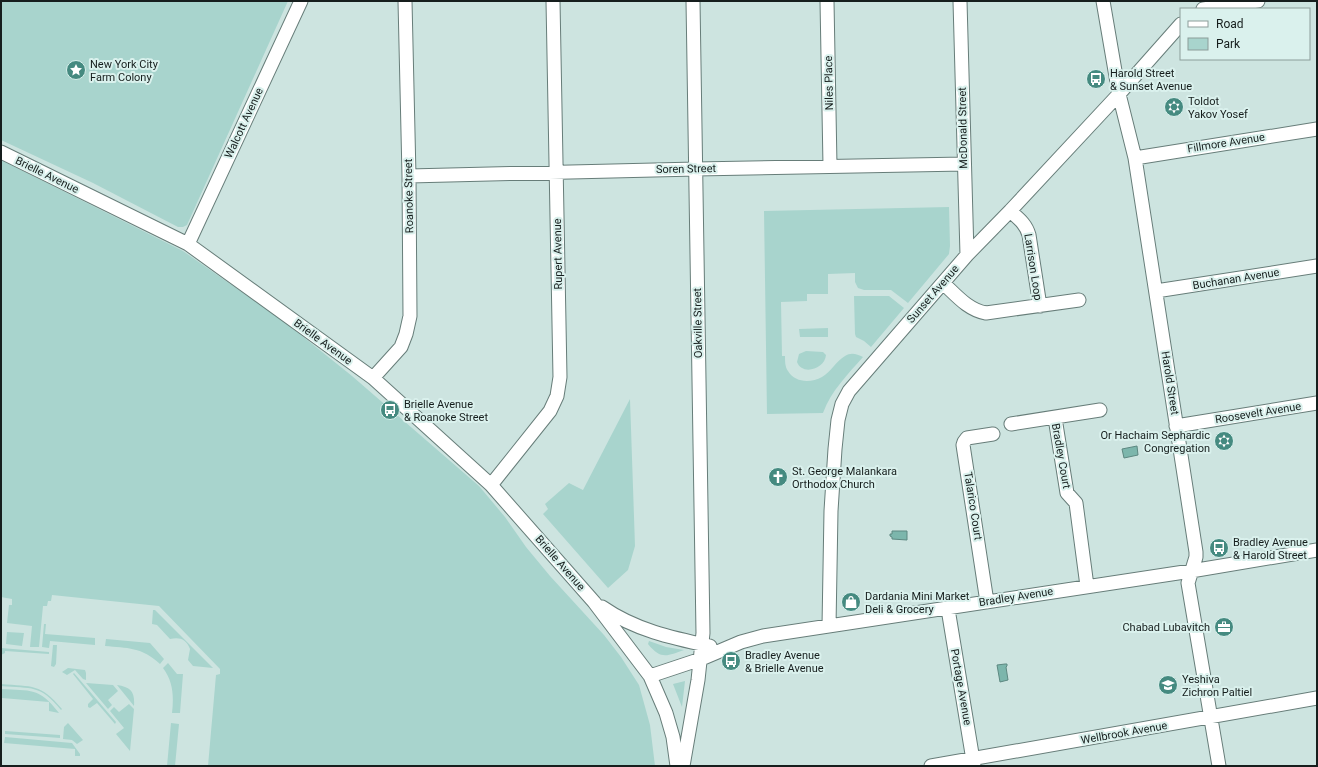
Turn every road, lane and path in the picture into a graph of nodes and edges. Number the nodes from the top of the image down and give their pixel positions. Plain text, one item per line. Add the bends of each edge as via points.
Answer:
1 (301, 1) edge
2 (405, 1) edge
3 (553, 1) edge
4 (693, 1) edge
5 (827, 1) edge
6 (960, 1) edge
7 (1103, 1) edge
8 (1258, 1) edge
9 (1210, 8) edge
10 (1180, 25) edge
11 (1120, 94) junction
12 (1317, 129) edge
13 (1, 152) edge
14 (1135, 158) junction
15 (964, 164) junction
16 (830, 166) junction
17 (696, 169) junction
18 (556, 172) junction
19 (409, 176) junction
20 (1010, 211) junction
21 (188, 244) junction
22 (967, 255) junction
23 (1317, 266) edge
24 (943, 283) junction
25 (1156, 292) junction
26 (1079, 300) dead end
27 (1040, 306) junction
28 (373, 378) junction
29 (1317, 403) edge
30 (1100, 410) dead end
31 (1054, 418) junction
32 (1011, 424) dead end
33 (1176, 426) junction
34 (993, 434) dead end
35 (492, 485) junction
36 (1317, 550) edge
37 (1192, 571) junction
38 (1087, 586) junction
39 (594, 602) junction
40 (987, 602) junction
41 (948, 608) junction
42 (829, 626) junction
43 (702, 645) junction
44 (724, 649) junction
45 (701, 659) junction
46 (650, 676) junction
47 (1317, 698) edge
48 (1211, 717) junction
49 (974, 763) edge
50 (677, 766) edge
51 (683, 766) edge
52 (931, 766) edge
53 (1219, 766) edge

1 - 21 street, Walcott Avenue
2 - 19 street, Roanoke Street
3 - 18 street, Rupert Avenue
4 - 17 street, Oakville Street
5 - 16 street, Niles Place
6 - 15 street, McDonald Street
7 - 11 street, Harold Street
8 - 9 street
10 - 11 street, Sunset Avenue
11 - 14 street, Harold Street
11 - 20 street, Sunset Avenue
12 - 14 street, Fillmore Avenue
13 - 21 street, Brielle Avenue
14 - 25 street, Harold Street
15 - 16 street, Soren Street
15 - 22 street, McDonald Street
16 - 17 street, Soren Street
17 - 18 street, Soren Street
17 - 43 street, Oakville Street
18 - 19 street, Soren Street
18 - 35 street, Rupert Avenue via 560,377 557,396 545,419
19 - 28 street, Roanoke Street via 409,322 401,347
20 - 22 street, Sunset Avenue
20 - 27 street, Larrison Loop via 1027,228
21 - 28 street, Brielle Avenue
22 - 24 street, Sunset Avenue
23 - 25 street, Buchanan Avenue
24 - 27 street, Larrison Loop via 968,306 986,314
24 - 42 street, Sunset Avenue via 849,391 842,404 838,420 831,511
25 - 33 street, Harold Street
26 - 27 street, Larrison Loop
28 - 35 street, Brielle Avenue
29 - 33 street, Roosevelt Avenue
30 - 31 street, Bradley Court
31 - 32 street, Bradley Court
31 - 38 street, Bradley Court via 1067,493 1076,503
33 - 37 street, Harold Street via 1196,552
34 - 40 street, Talarico Court via 967,438 963,445
35 - 39 street, Brielle Avenue
36 - 37 street, Bradley Avenue
37 - 38 street, Bradley Avenue
37 - 48 street, Harold Street via 1188,583
38 - 40 street, Bradley Avenue
39 - 43 street, Brielle Avenue via 626,622 678,640
39 - 46 street, Brielle Avenue
40 - 41 street, Bradley Avenue
41 - 42 street, Bradley Avenue
41 - 49 street, Portage Avenue
42 - 44 street, Bradley Avenue via 763,636
43 - 44 street, Brielle Avenue
43 - 45 street
44 - 45 street, Bradley Avenue
45 - 46 street, Bradley Avenue
45 - 51 street
46 - 50 street, Brielle Avenue via 658,691 673,737
47 - 48 street, Wellbrook Avenue
48 - 49 street, Wellbrook Avenue
48 - 53 street, Harold Street
49 - 52 street, Wellbrook Avenue

